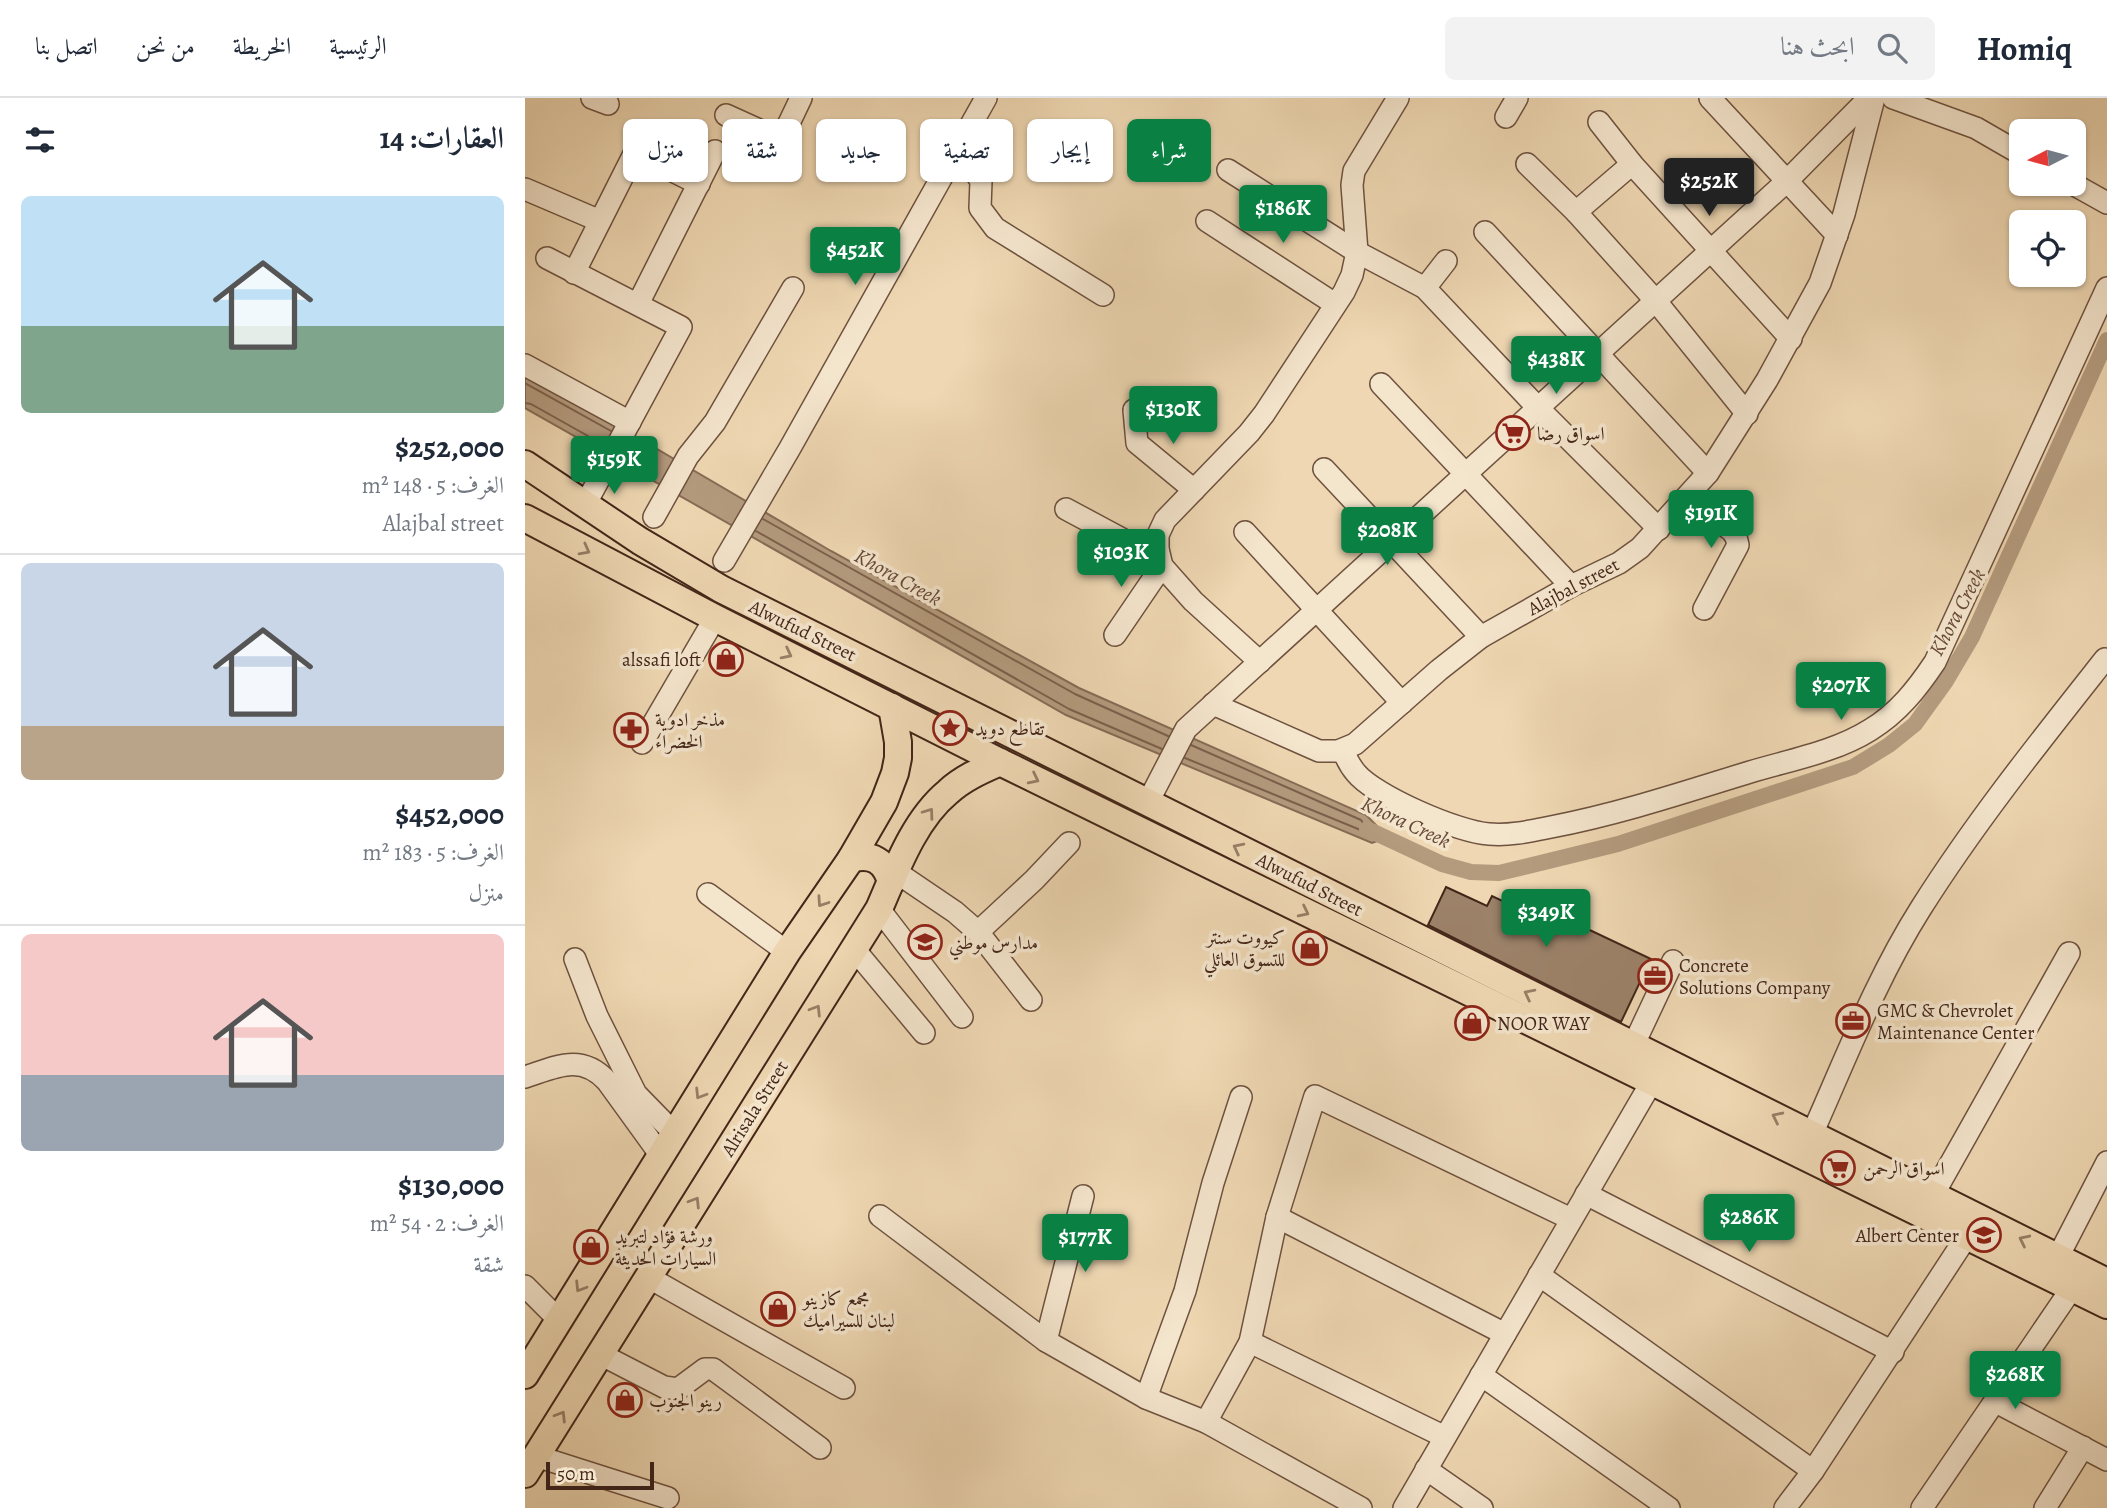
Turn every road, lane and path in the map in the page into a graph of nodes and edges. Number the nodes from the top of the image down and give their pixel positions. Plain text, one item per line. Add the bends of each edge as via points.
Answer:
1 (801, 98) edge
2 (986, 98) edge
3 (1398, 98) edge
4 (1517, 98) edge
5 (1710, 98) edge
6 (1871, 98) edge
7 (1893, 98) edge
8 (726, 115) dead end
9 (1506, 117) dead end
10 (973, 119) edge
11 (1599, 122) dead end
12 (2009, 147) edge
13 (715, 151) dead end
14 (1527, 164) dead end
15 (1632, 164) junction
16 (1228, 170) dead end
17 (1787, 181) junction
18 (937, 182) edge
19 (981, 182) edge
20 (699, 184) junction
21 (525, 189) edge
22 (2086, 191) edge
23 (2107, 203) edge
24 (1576, 212) junction
25 (1207, 220) dead end
26 (600, 221) junction
27 (1485, 232) dead end
28 (1837, 235) junction
29 (1710, 251) junction
30 (1357, 252) junction
31 (547, 258) dead end
32 (1446, 261) dead end
33 (574, 272) junction
34 (793, 288) dead end
35 (1425, 288) junction
36 (2107, 288) edge
37 (1103, 295) dead end
38 (1655, 300) junction
39 (638, 304) junction
40 (1335, 304) junction
41 (1791, 338) junction
42 (1596, 353) junction
43 (525, 365) edge
44 (1381, 384) dead end
45 (1539, 409) junction
46 (1134, 410) dead end
47 (1747, 414) junction
48 (630, 422) junction
49 (525, 464) edge
50 (1324, 469) dead end
51 (1466, 472) junction
52 (1708, 473) junction
53 (1194, 491) junction
54 (1687, 497) junction
55 (585, 505) junction
56 (1066, 509) dead end
57 (654, 517) dead end
58 (525, 518) edge
59 (1659, 529) junction
60 (1245, 532) dead end
61 (1391, 541) junction
62 (1160, 557) junction
63 (724, 561) dead end
64 (1571, 586) junction
65 (1704, 609) dead end
66 (1317, 611) junction
67 (715, 618) junction
68 (1115, 635) dead end
69 (1482, 637) junction
70 (2105, 659) dead end
71 (1260, 662) junction
72 (1402, 702) junction
73 (1213, 704) junction
74 (892, 708) junction
75 (642, 743) dead end
76 (1343, 750) junction
77 (1000, 762) junction
78 (1149, 802) junction
79 (1069, 843) dead end
80 (851, 859) junction
81 (893, 877) junction
82 (708, 894) dead end
83 (879, 909) junction
84 (978, 932) junction
85 (854, 949) junction
86 (787, 952) junction
87 (2069, 953) dead end
88 (575, 959) dead end
89 (1673, 961) dead end
90 (1031, 1000) dead end
91 (963, 1017) dead end
92 (924, 1033) dead end
93 (1633, 1046) junction
94 (525, 1077) edge
95 (1651, 1083) junction
96 (1241, 1097) dead end
97 (675, 1134) junction
98 (1812, 1134) junction
99 (662, 1157) junction
100 (2107, 1162) edge
101 (1586, 1194) junction
102 (1933, 1195) junction
103 (1083, 1196) dead end
104 (880, 1216) dead end
105 (1277, 1217) junction
106 (1571, 1219) junction
107 (1967, 1236) junction
108 (2058, 1257) junction
109 (1539, 1275) junction
110 (648, 1278) junction
111 (2107, 1282) edge
112 (525, 1286) edge
113 (2072, 1288) junction
114 (2107, 1306) edge
115 (559, 1320) junction
116 (1505, 1334) junction
117 (1046, 1340) junction
118 (1250, 1342) junction
119 (1893, 1352) junction
120 (600, 1354) junction
121 (525, 1375) edge
122 (1481, 1375) junction
123 (845, 1388) dead end
124 (1146, 1398) junction
125 (1996, 1402) junction
126 (1206, 1422) junction
127 (1445, 1437) junction
128 (2083, 1447) junction
129 (820, 1448) dead end
130 (2107, 1460) edge
131 (531, 1465) edge
132 (1426, 1469) junction
133 (1813, 1471) junction
134 (668, 1498) dead end
135 (1795, 1504) edge
136 (1361, 1508) edge
137 (1404, 1508) edge
138 (1482, 1508) edge
139 (1669, 1508) edge
140 (1922, 1508) edge
141 (2045, 1508) edge

1 - 8 street via 781,140
2 - 10 street
3 - 30 street via 1354,171
4 - 9 street
5 - 17 street
6 - 17 street
6 - 28 street, Alajbal street
7 - 12 street via 1976,128
11 - 15 street
13 - 20 street
14 - 24 street
15 - 24 street
15 - 29 street
16 - 30 street
17 - 28 street
17 - 29 street
18 - 63 street
19 - 37 street via 980,208 995,228
20 - 26 street via 635,152
20 - 39 street
21 - 26 street
22 - 23 street
24 - 38 street
25 - 40 street
26 - 33 street
27 - 42 street
28 - 41 street, Alajbal street via 1820,284
29 - 38 street
29 - 41 street
30 - 35 street
30 - 40 street via 1352,275
31 - 33 street
32 - 35 street
33 - 39 street
34 - 57 street
35 - 45 street
36 - 76 street via 1935,662 1900,708 1868,732 1641,805 1501,835 1451,826 1377,789 1356,773
38 - 42 street
38 - 47 street
39 - 48 street via 681,327
40 - 53 street via 1264,414
41 - 47 street, Alajbal street
42 - 45 street
42 - 52 street
43 - 48 street
44 - 51 street
45 - 51 street
45 - 59 street
46 - 53 street via 1137,443
47 - 52 street, Alajbal street
48 - 55 street
49 - 55 main road, Alwufud Street
50 - 61 street
51 - 61 street
51 - 64 street
52 - 54 street, Alajbal street
53 - 62 street via 1165,520 1159,535
54 - 59 street, Alajbal street
54 - 65 street via 1732,531 1738,545
55 - 78 main road, Alwufud Street via 721,589
56 - 62 street
58 -> 67 main road, Alwufud Street
59 - 64 street, Alajbal street via 1629,556
60 - 66 street
61 - 66 street
61 - 69 street
62 - 68 street
62 - 71 street via 1193,601
64 - 69 street, Alajbal street
66 - 71 street
66 - 72 street
67 -> 74 main road, Alwufud Street
67 - 75 street
69 - 72 street, Alajbal street
70 - 98 street via 2007,784 1920,909 1869,1004
71 - 73 street
72 - 76 street, Alajbal street
73 - 76 street via 1310,748
73 - 78 street via 1186,729
74 - 77 main road, Alwufud Street
74 - 80 main road via 898,742 895,773
81 -> 77 main road, Alrisala Street via 937,803 960,783
77 -> 95 main road, Alwufud Street
93 -> 78 main road, Alwufud Street
79 - 84 street
80 - 81 main road via 872,857
80 -> 86 main road
81 - 83 main road, Alrisala Street
81 - 84 street via 955,912
82 - 86 street
83 - 85 main road, Alrisala Street
83 - 91 street
84 - 90 street
85 - 92 street
110 -> 85 main road, Alrisala Street
86 -> 97 main road
87 - 102 street
88 - 97 street via 629,1082
89 - 93 street
98 -> 93 main road, Alwufud Street
94 - 99 street via 576,1064 599,1072
95 - 101 street
95 - 107 main road, Alwufud Street
96 - 124 street via 1185,1291
97 - 99 main road
98 - 102 main road, Alwufud Street
99 -> 115 main road
100 - 108 street
101 - 106 street
101 - 119 street
108 -> 102 main road, Alwufud Street
103 - 117 street
104 - 117 street
105 - 106 street via 1315,1096
105 - 116 street
105 - 118 street
106 - 109 street
107 - 113 main road, Alwufud Street
107 - 119 street
108 - 111 main road, Alwufud Street
109 - 116 street
109 - 133 street
110 - 120 main road, Alrisala Street
110 - 123 street
112 - 115 street
113 - 114 main road, Alwufud Street
113 - 125 street
115 - 121 main road
116 - 122 street
117 - 124 street
118 - 126 street
118 - 127 street
119 - 133 street
120 - 129 street via 664,1387 678,1389 705,1368 713,1369
131 -> 120 main road, Alrisala Street
122 - 127 street
122 - 139 street
124 - 126 street
125 - 128 street
125 - 140 street
126 - 136 street
127 - 132 street
128 - 130 street
128 - 141 street
131 - 134 street
132 - 137 street
132 - 138 street
133 - 135 street

